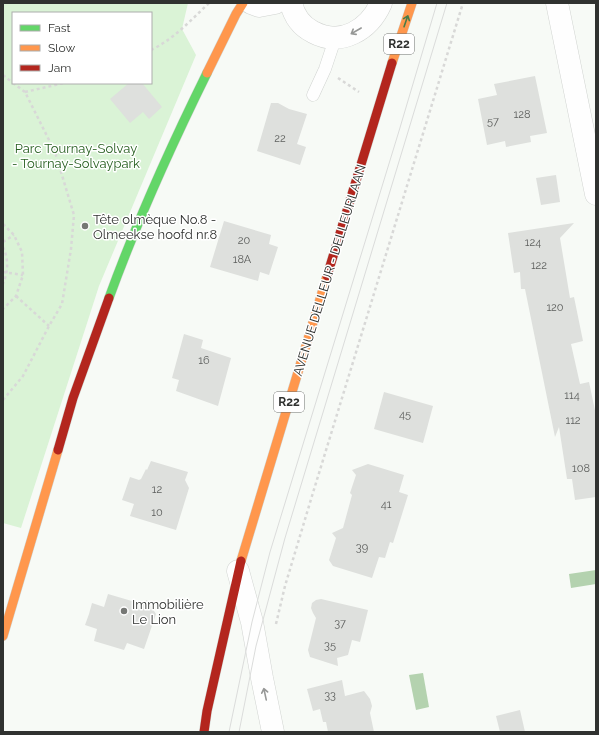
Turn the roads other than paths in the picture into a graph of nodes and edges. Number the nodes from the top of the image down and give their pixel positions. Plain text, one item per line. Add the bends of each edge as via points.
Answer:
1 (244, 3) edge
2 (251, 3) edge
3 (275, 3) edge
4 (291, 3) edge
5 (381, 3) edge
6 (412, 3) edge
7 (557, 3) edge
8 (395, 25) dead end
9 (335, 38) junction
10 (385, 85) junction
11 (314, 95) dead end
12 (596, 194) edge
13 (238, 571) junction
14 (3, 636) edge
15 (204, 732) edge
16 (274, 732) edge

1 - 14 main road via 190,105 126,252 73,398
2 - 3 street via 259,6
4 - 9 street via 298,20 306,28 320,36
5 -> 9 street via 378,11 364,26 346,36
10 -> 6 main road, R22
7 - 12 street
8 - 10 main road, R22
9 - 11 lane
10 - 13 main road, AVENUE DELLEUR - DELLEURLAAN / R22
13 - 15 main road, AVENUE DELLEUR - DELLEURLAAN / R22
16 -> 13 street via 252,622

